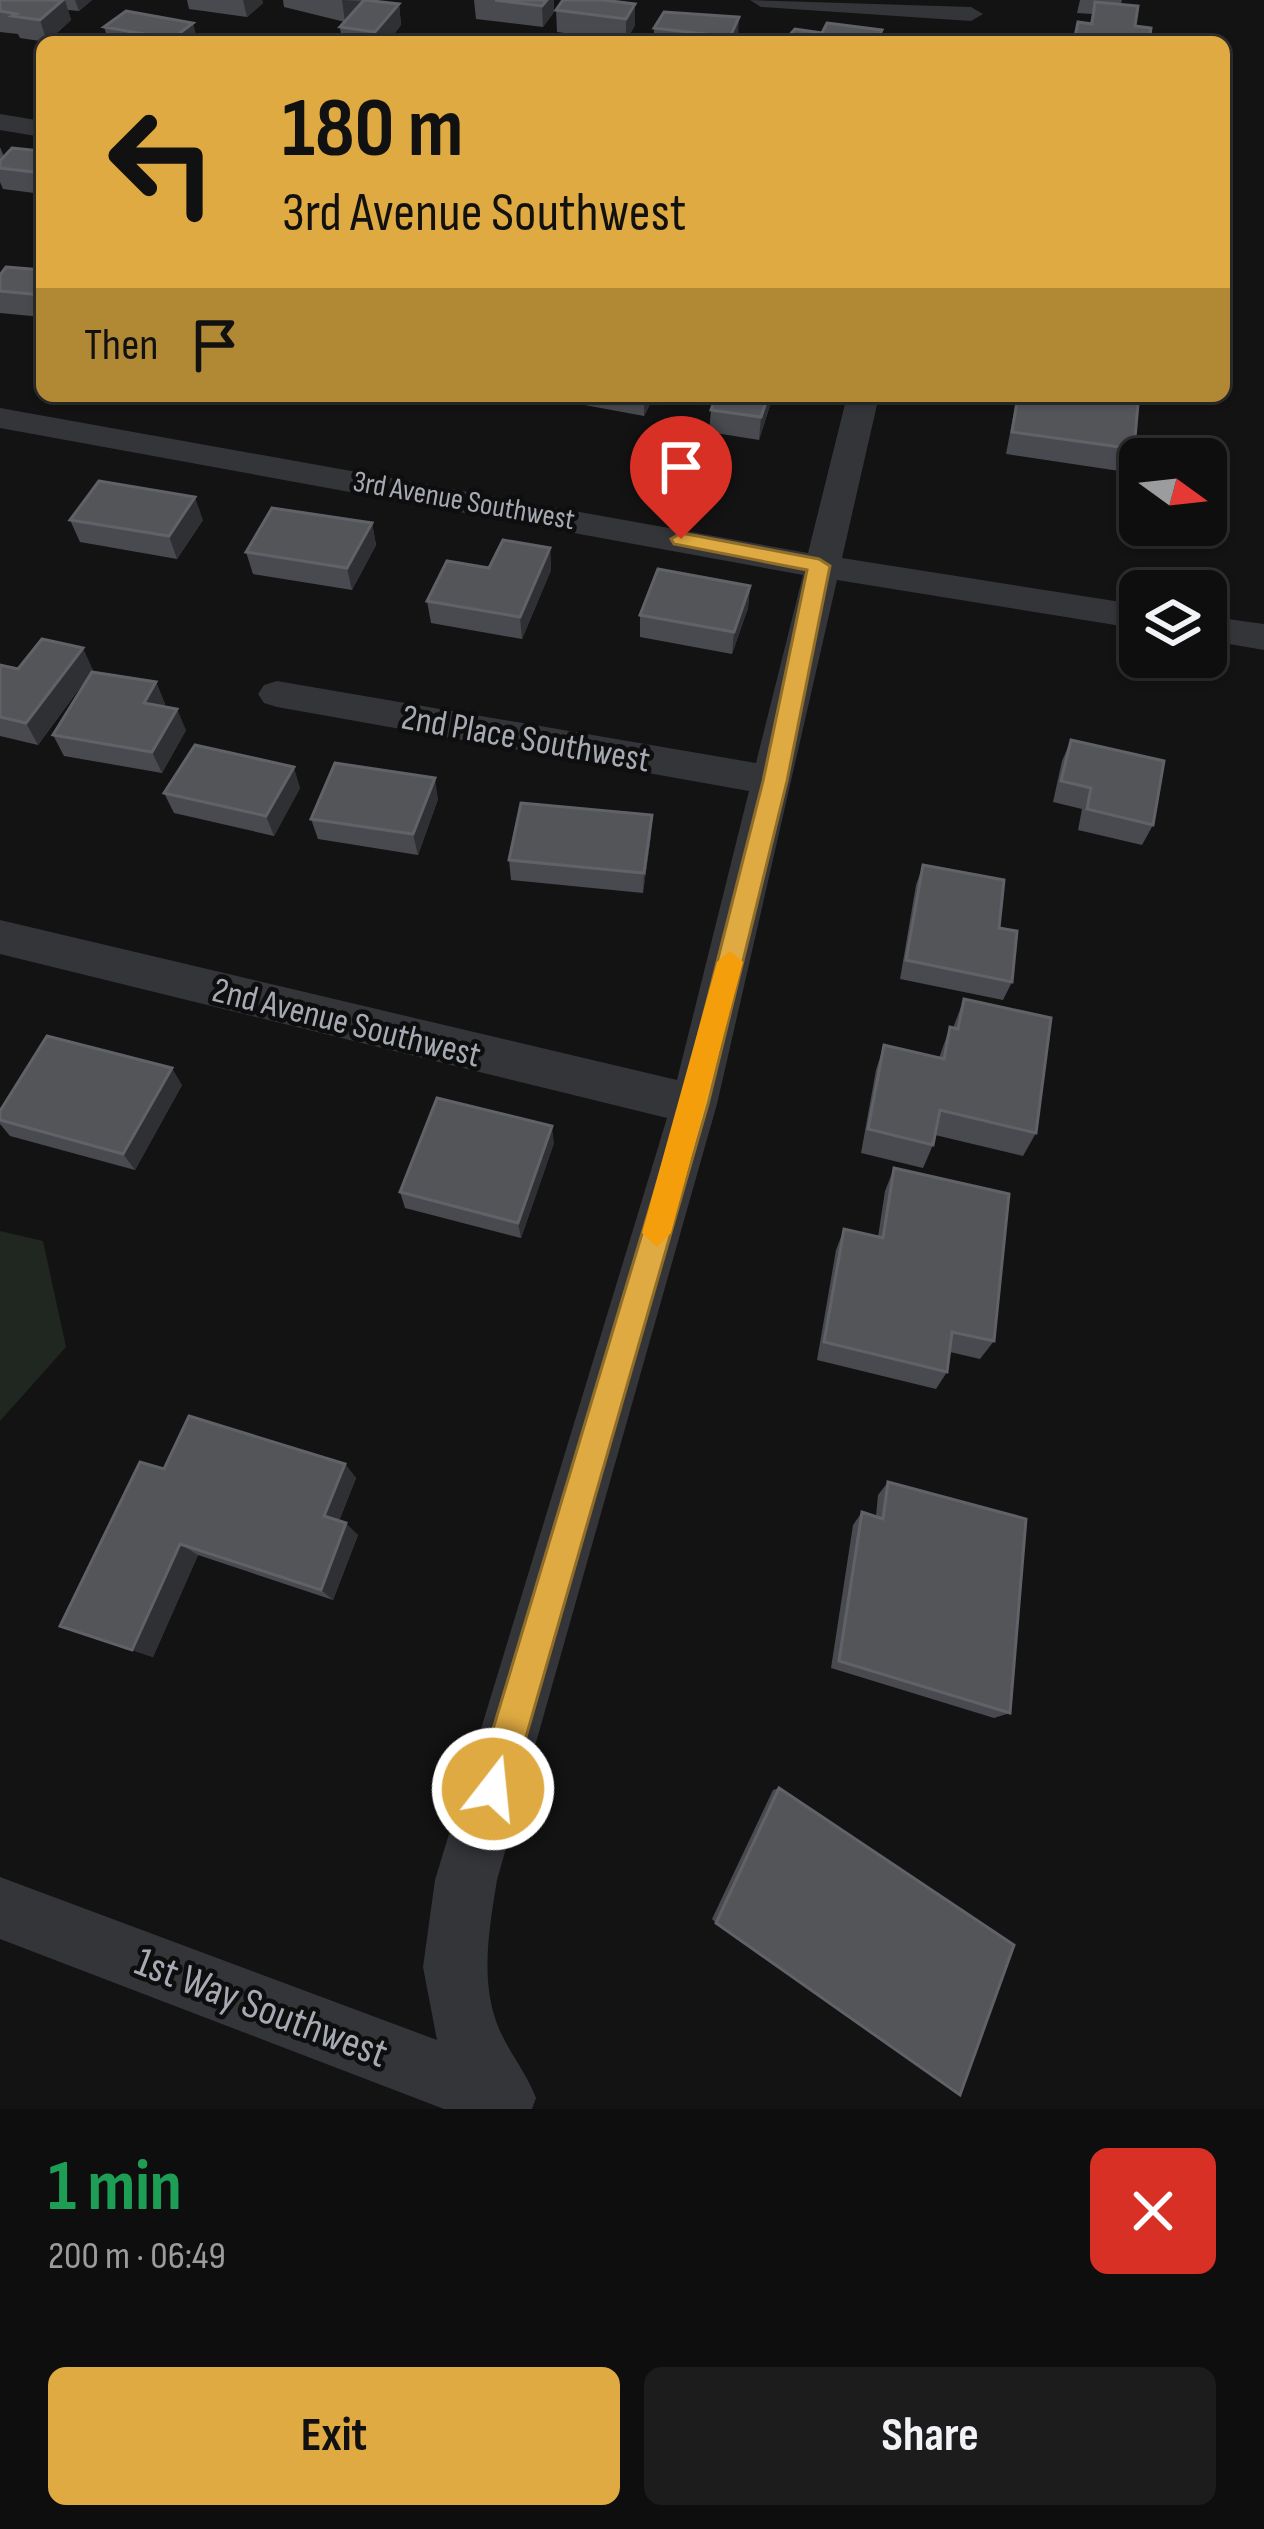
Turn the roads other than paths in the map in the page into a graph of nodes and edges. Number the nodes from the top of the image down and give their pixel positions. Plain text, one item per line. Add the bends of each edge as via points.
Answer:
1 (761, 0) edge
2 (973, 7) edge
3 (964, 36) edge
4 (0, 122) edge
5 (36, 128) edge
6 (861, 402) edge
7 (0, 418) edge
8 (819, 566) junction
9 (1119, 614) edge
10 (1227, 631) edge
11 (1264, 637) edge
12 (277, 694) dead end
13 (775, 781) junction
14 (0, 937) edge
15 (694, 1104) junction
16 (0, 1908) edge
17 (510, 2102) edge

1 - 2 street
2 - 3 street
4 - 5 street
6 - 8 street
7 - 8 street, 3rd Avenue Southwest
8 - 9 street, 3rd Avenue Southwest
8 - 13 street
10 - 11 street
12 - 13 street, 2nd Place Southwest
13 - 15 street
14 - 15 street, 2nd Avenue Southwest
15 - 17 street via 453,1946 454,2002 472,2053
16 - 17 street, 1st Way Southwest

